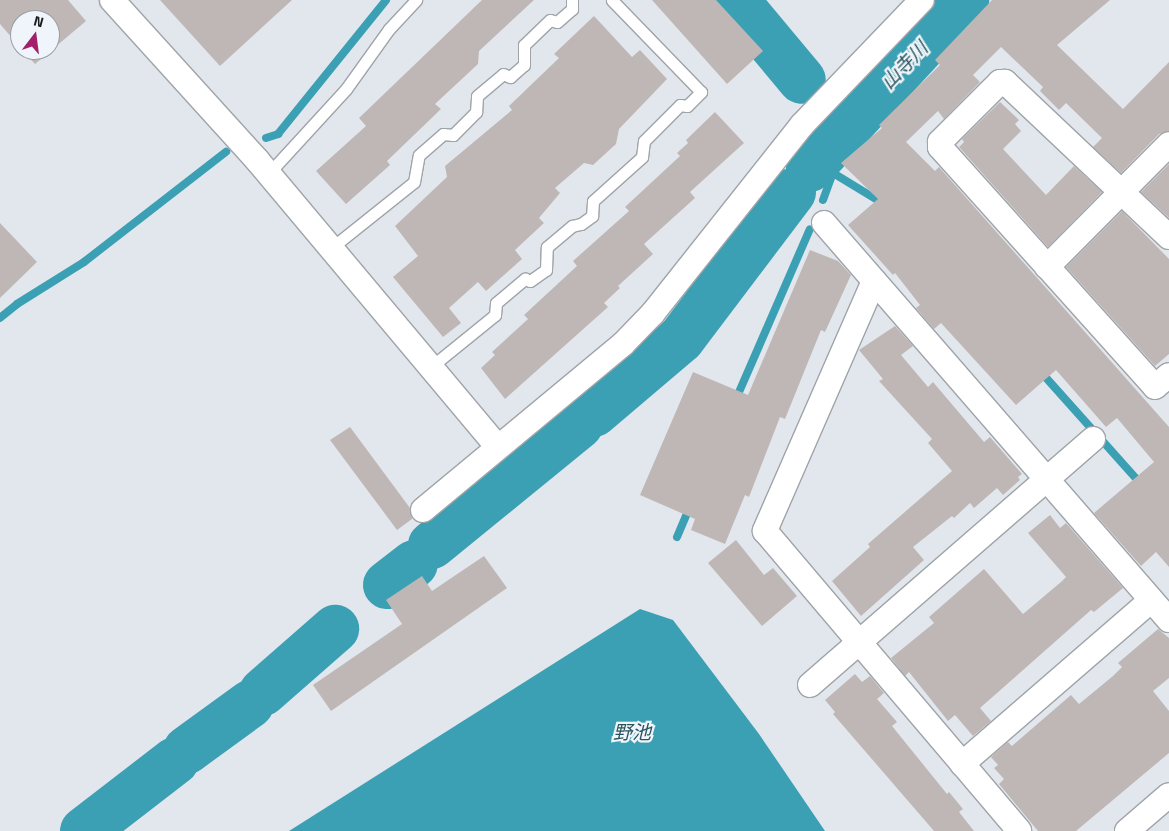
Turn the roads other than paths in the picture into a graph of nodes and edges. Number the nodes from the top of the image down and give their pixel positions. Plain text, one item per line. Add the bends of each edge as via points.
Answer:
1 (112, 0) edge
2 (416, 0) edge
3 (572, 0) edge
4 (612, 0) edge
5 (922, 0) edge
6 (1169, 144) edge
7 (269, 173) junction
8 (1123, 194) junction
9 (824, 223) dead end
10 (1169, 237) edge
11 (330, 249) junction
12 (1047, 267) junction
13 (874, 282) junction
14 (432, 366) junction
15 (1169, 375) edge
16 (1094, 439) dead end
17 (497, 446) junction
18 (1048, 478) junction
19 (423, 510) dead end
20 (1151, 600) junction
21 (1169, 620) edge
22 (858, 644) junction
23 (810, 685) dead end
24 (962, 764) junction
25 (1167, 801) edge
26 (1019, 831) edge
27 (1127, 831) edge

1 - 7 street
2 - 7 lane via 389,29 346,89
3 - 11 lane via 572,9 557,22 550,20 524,45 524,65 510,77 503,74 477,96 476,112 453,135 443,134 419,155 414,182
4 - 14 lane via 701,92 687,106 680,105 644,141 642,157 593,201 592,216 572,226 547,246 546,270 530,281 525,279 496,303 495,315
5 - 17 street via 802,125 653,313 623,344
6 - 8 street
7 - 11 street
8 - 10 street
8 - 12 street
8 - 12 street via 1005,82 1000,82 940,142 940,147
9 - 13 street
11 - 14 street
12 - 15 street via 1155,387
13 - 18 street
13 - 22 street via 765,531
14 - 17 street
16 - 18 street
17 - 19 street
18 - 20 street
18 - 22 street
20 - 21 street
20 - 24 street
22 - 23 street
22 - 24 street
24 - 26 street
25 - 27 street

